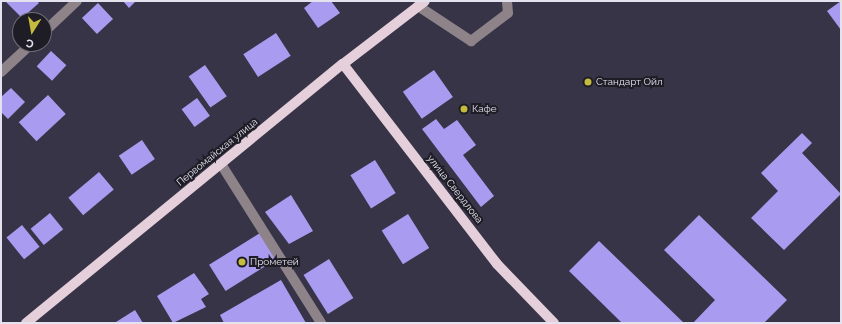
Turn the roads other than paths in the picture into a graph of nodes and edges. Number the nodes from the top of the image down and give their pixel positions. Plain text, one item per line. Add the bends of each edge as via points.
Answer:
1 (77, 1) edge
2 (506, 1) edge
3 (422, 3) edge
4 (52, 24) edge
5 (22, 52) edge
6 (343, 64) junction
7 (1, 72) edge
8 (221, 164) junction
9 (31, 322) edge
10 (322, 323) edge
11 (554, 323) edge

1 - 4 street
2 - 3 street via 508,12 471,41
3 - 6 main road, Первомайская улица
5 - 7 street
6 - 8 main road, Первомайская улица
6 - 11 main road, улица Свердлова via 497,264
8 - 9 main road, Первомайская улица
8 - 10 street

